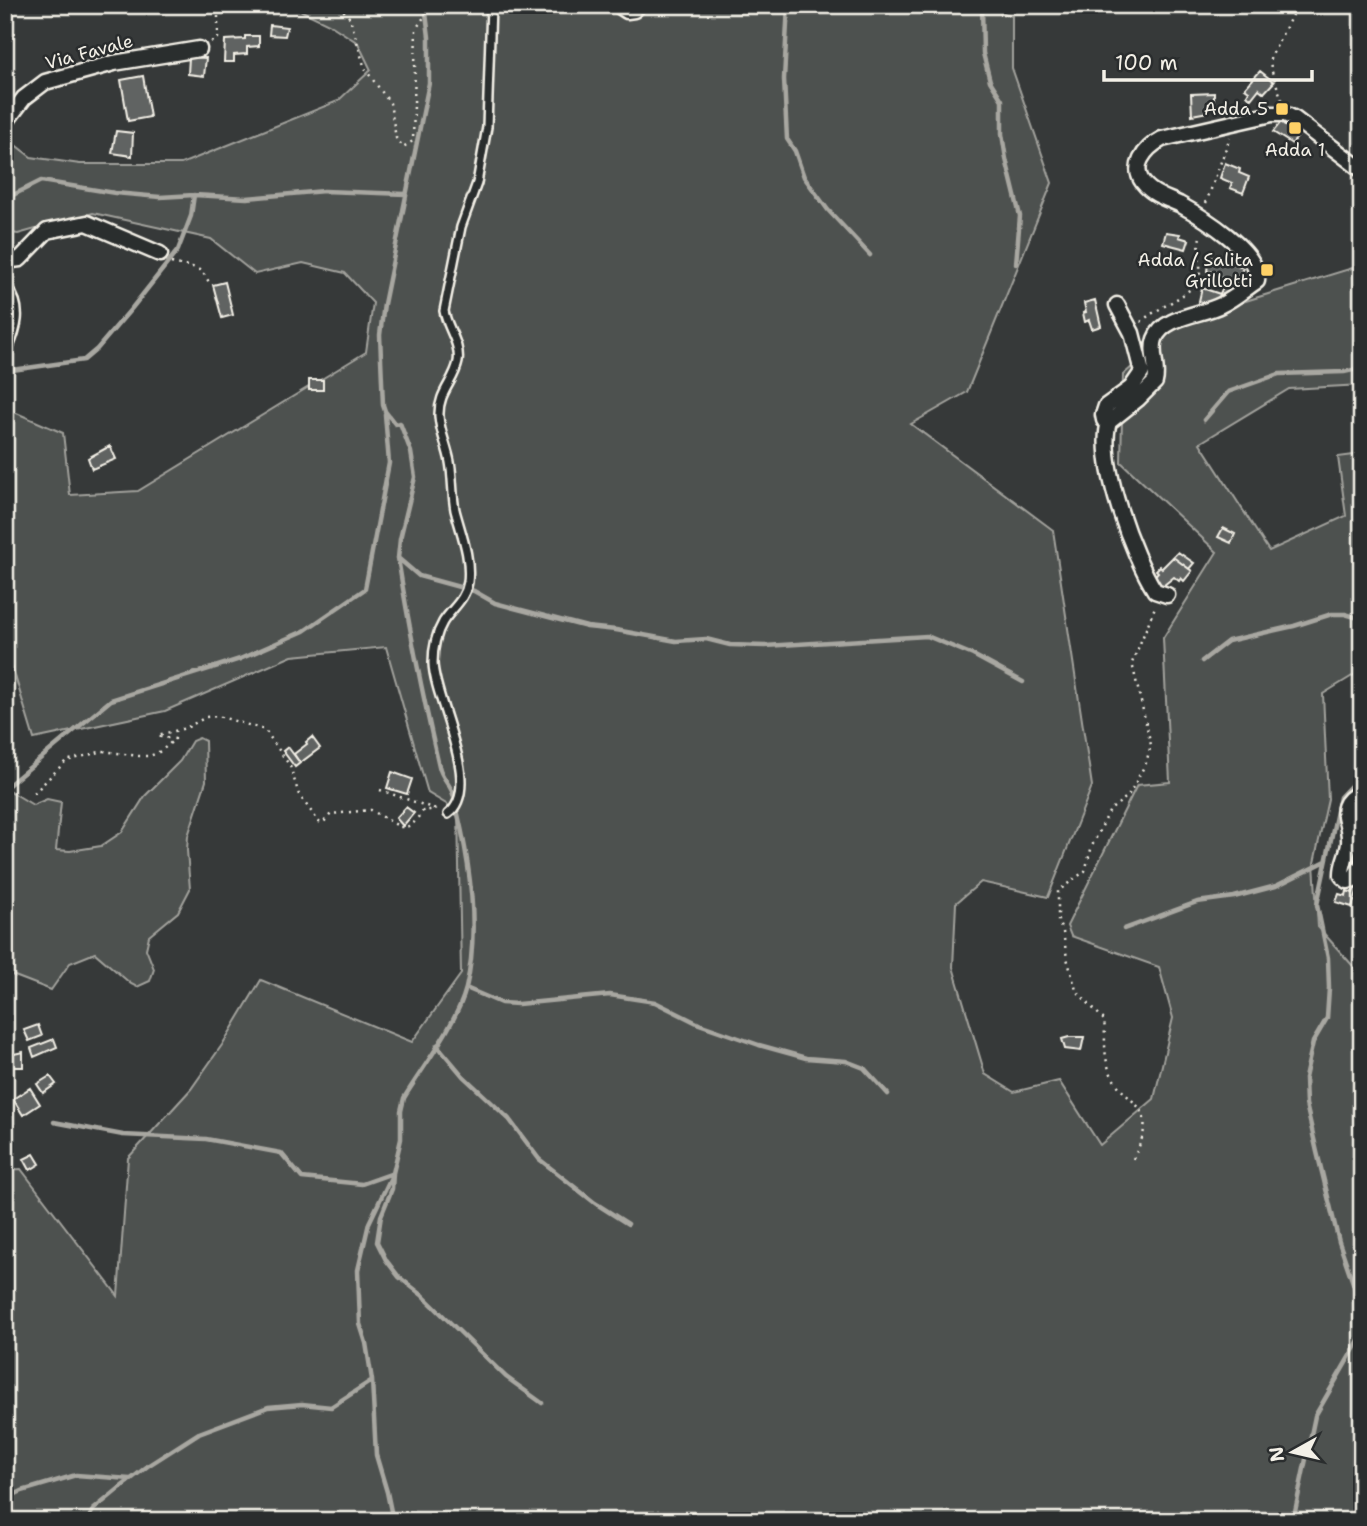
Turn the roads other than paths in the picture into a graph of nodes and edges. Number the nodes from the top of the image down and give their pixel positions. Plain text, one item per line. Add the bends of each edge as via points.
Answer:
1 (491, 5) edge
2 (618, 5) edge
3 (639, 5) edge
4 (199, 49) road end
5 (5, 123) edge
6 (1362, 170) edge
7 (160, 254) road end
8 (5, 261) edge
9 (5, 290) edge
10 (1116, 305) dead end
11 (5, 348) edge
12 (1109, 422) junction
13 (1163, 594) road end
14 (1362, 792) edge
15 (448, 814) dead end
16 (1362, 865) edge

1 - 15 lane via 487,127 444,311 458,363 439,401 468,581 464,595 443,621 434,648 435,682 461,778 462,791
2 - 3 street via 627,11
4 - 5 street, Via Favale via 151,55 45,82 24,98
6 - 12 street via 1292,117 1272,114 1170,136 1143,153 1139,166 1144,184 1228,236 1251,259 1257,276 1219,306 1162,329 1154,345 1155,382
7 - 8 street via 87,223 47,231 20,259
9 - 11 street via 15,322
10 - 12 street via 1132,333 1142,372 1132,388 1106,406 1103,415
12 - 13 street via 1106,440 1117,497 1152,587
14 - 16 street via 1349,798 1344,807 1349,843 1342,876 1352,880

